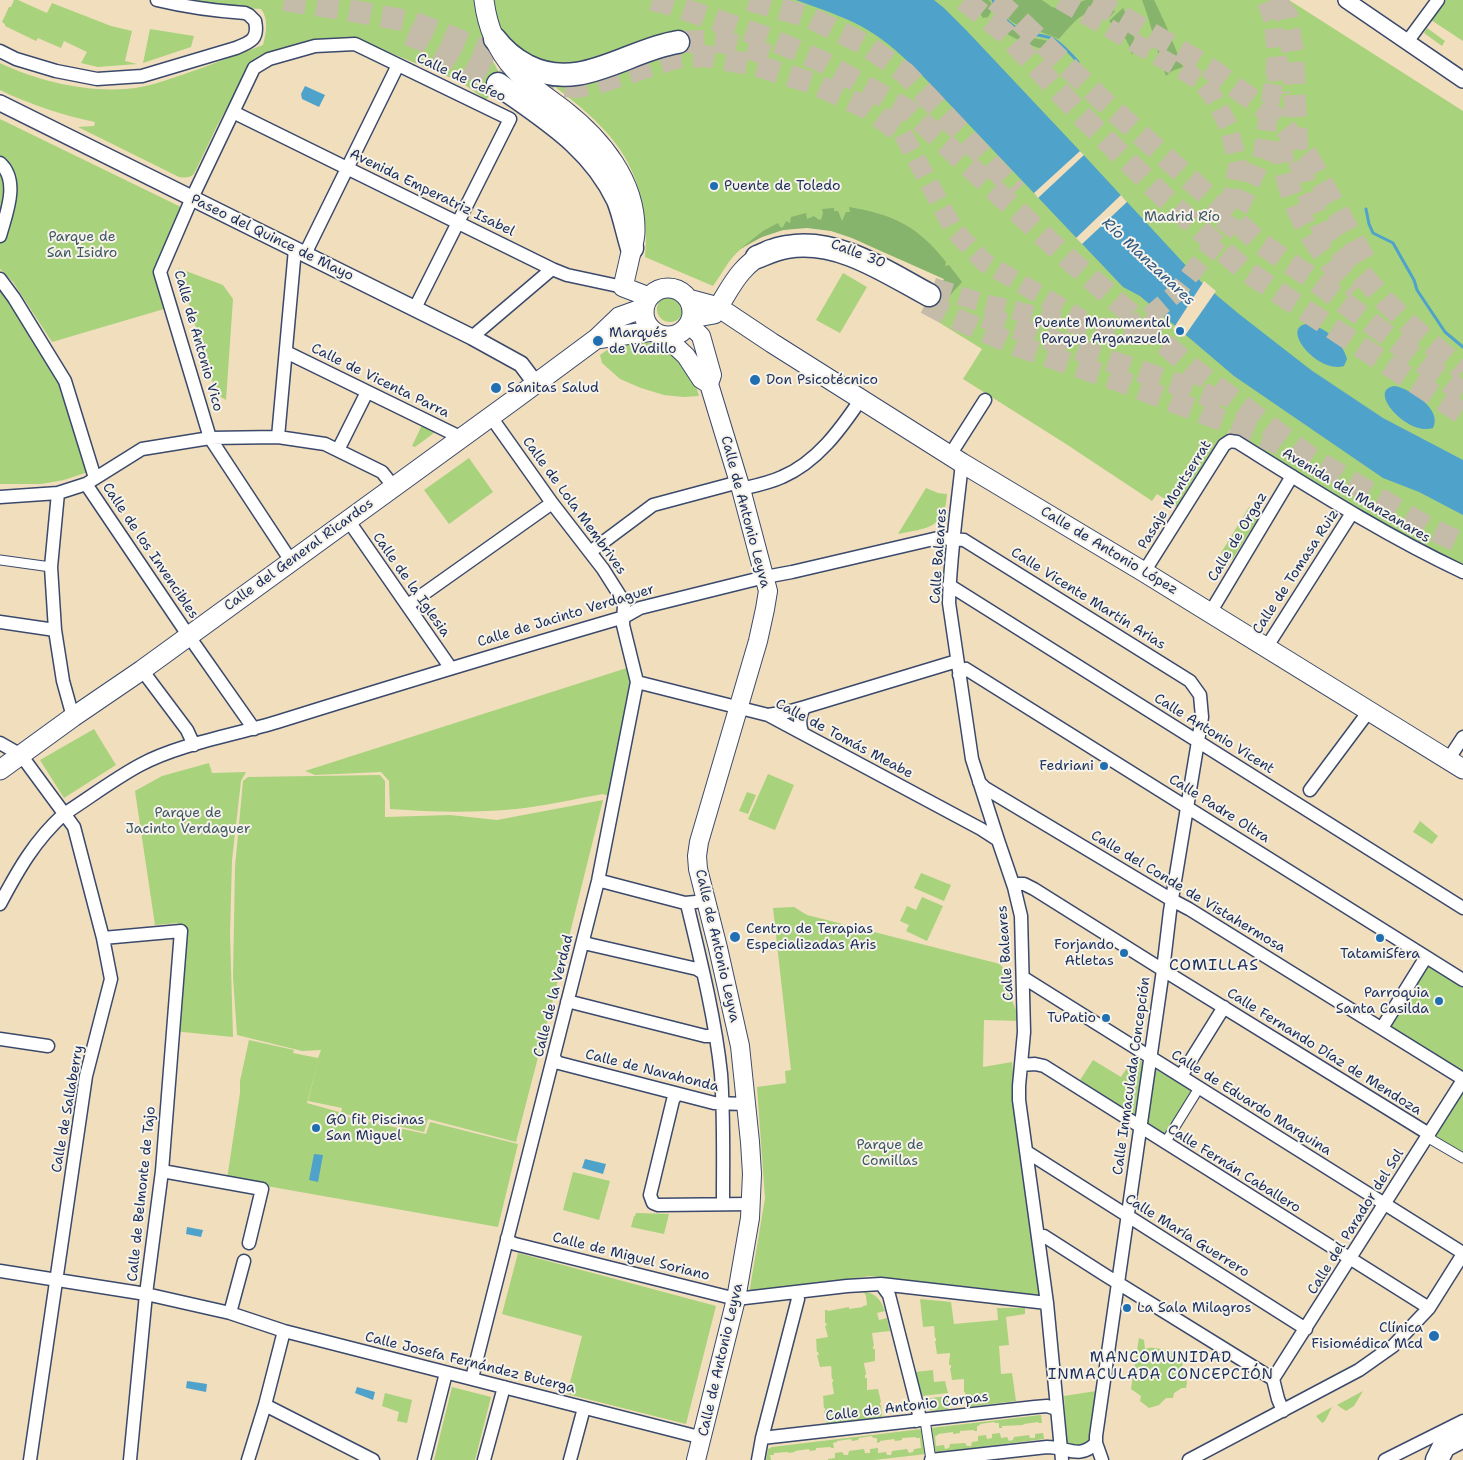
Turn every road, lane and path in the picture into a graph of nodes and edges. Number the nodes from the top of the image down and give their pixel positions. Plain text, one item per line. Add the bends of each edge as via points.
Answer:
1 (157, 0) edge
2 (1346, 0) edge
3 (1438, 0) edge
4 (485, 9) edge
5 (495, 39) junction
6 (678, 42) tunnel mouth
7 (1406, 42) junction
8 (0, 51) edge
9 (398, 65) junction
10 (1463, 80) edge
11 (498, 84) tunnel mouth
12 (0, 103) edge
13 (233, 112) junction
14 (0, 163) edge
15 (346, 168) junction
16 (192, 198) junction
17 (458, 222) junction
18 (0, 236) edge
19 (632, 248) junction
20 (300, 252) junction
21 (758, 256) joint
22 (552, 269) junction
23 (0, 279) edge
24 (624, 287) junction
25 (929, 295) tunnel mouth
26 (688, 298) junction
27 (647, 303) junction
28 (718, 307) junction
29 (415, 308) junction
30 (691, 321) junction
31 (756, 333) junction
32 (660, 334) junction
33 (472, 337) junction
34 (596, 339) junction
35 (286, 352) junction
36 (536, 384) junction
37 (709, 384) junction
38 (367, 392) junction
39 (861, 399) junction
40 (985, 400) dead end
41 (491, 417) junction
42 (278, 437) junction
43 (210, 438) junction
44 (462, 438) junction
45 (1237, 442) joint
46 (338, 450) junction
47 (956, 459) junction
48 (1292, 476) junction
49 (90, 481) junction
50 (740, 486) junction
51 (394, 487) junction
52 (58, 494) junction
53 (0, 497) edge
54 (552, 503) junction
55 (1352, 513) junction
56 (348, 520) junction
57 (953, 538) junction
58 (590, 552) junction
59 (0, 560) edge
60 (291, 561) junction
61 (52, 567) junction
62 (1144, 572) junction
63 (1463, 572) edge
64 (765, 577) junction
65 (949, 586) junction
66 (408, 605) junction
67 (1210, 613) junction
68 (624, 617) junction
69 (0, 622) edge
70 (55, 630) junction
71 (188, 635) junction
72 (1266, 648) junction
73 (957, 661) junction
74 (450, 667) junction
75 (142, 670) junction
76 (959, 675) junction
77 (636, 682) junction
78 (1200, 696) joint
79 (805, 707) junction
80 (738, 708) junction
81 (1369, 711) junction
82 (768, 715) junction
83 (73, 717) junction
84 (254, 729) junction
85 (802, 732) junction
86 (1463, 737) edge
87 (1198, 741) junction
88 (0, 743) edge
89 (194, 745) junction
90 (21, 755) junction
91 (1456, 764) edge
92 (0, 770) edge
93 (978, 782) junction
94 (1310, 790) dead end
95 (1187, 808) junction
96 (64, 814) junction
97 (998, 840) junction
98 (598, 881) junction
99 (1014, 887) junction
100 (0, 888) edge
101 (1172, 900) junction
102 (698, 901) junction
103 (0, 904) edge
104 (1463, 908) edge
105 (103, 938) junction
106 (583, 940) junction
107 (1426, 957) junction
108 (1163, 970) junction
109 (703, 973) junction
110 (1024, 978) junction
111 (1463, 980) edge
112 (567, 1002) junction
113 (1224, 1008) junction
114 (1382, 1028) junction
115 (715, 1033) junction
116 (0, 1039) edge
117 (48, 1046) dead end
118 (554, 1057) junction
119 (1150, 1057) junction
120 (1021, 1066) junction
121 (1181, 1076) junction
122 (1463, 1080) edge
123 (1199, 1088) junction
124 (677, 1094) junction
125 (722, 1104) junction
126 (746, 1104) junction
127 (1140, 1127) junction
128 (1429, 1134) junction
129 (1165, 1143) junction
130 (1027, 1152) junction
131 (1463, 1158) edge
132 (162, 1171) junction
133 (722, 1204) junction
134 (752, 1204) junction
135 (1384, 1204) junction
136 (1127, 1216) junction
137 (1039, 1237) junction
138 (507, 1238) junction
139 (249, 1243) dead end
140 (1463, 1253) edge
141 (1350, 1259) junction
142 (244, 1261) dead end
143 (0, 1271) edge
144 (55, 1280) junction
145 (1117, 1282) junction
146 (881, 1284) junction
147 (795, 1292) junction
148 (146, 1294) junction
149 (736, 1300) junction
150 (1047, 1303) junction
151 (1429, 1308) junction
152 (230, 1313) junction
153 (1306, 1329) junction
154 (284, 1331) junction
155 (446, 1373) junction
156 (472, 1378) junction
157 (1273, 1379) junction
158 (504, 1387) junction
159 (265, 1405) junction
160 (584, 1408) junction
161 (1056, 1409) junction
162 (1282, 1411) junction
163 (1463, 1420) edge
164 (921, 1421) junction
165 (1463, 1436) edge
166 (703, 1438) junction
167 (762, 1438) junction
168 (1096, 1443) junction
169 (1463, 1448) edge
170 (1061, 1454) edge
171 (30, 1460) edge
172 (130, 1460) edge
173 (248, 1460) edge
174 (373, 1460) edge
175 (424, 1460) edge
176 (484, 1460) edge
177 (570, 1460) edge
178 (696, 1460) edge
179 (758, 1460) edge
180 (931, 1460) edge
181 (1102, 1460) edge
182 (1189, 1460) edge
183 (1386, 1460) edge
184 (1438, 1460) edge

1 - 8 street via 245,13 255,21 255,35 249,43 142,76 97,79 56,71
2 - 7 street
3 - 7 street
4 - 5 main road
5 - 6 highway via 520,62 544,73 560,75 592,71
5 - 19 main road via 522,78 566,112 600,143 611,158 624,182 634,216
7 - 10 street
9 - 13 street, Calle de Cefeo via 355,44 315,46 268,59 254,68
9 - 15 street
9 - 17 street, Calle de Cefeo via 510,118
11 - 19 highway via 568,134 587,154 618,202
12 - 16 street, Paseo del Quince de Mayo
13 - 15 street, Avenida Emperatriz Isabel
13 - 16 street, Calle de Antonio Vico
14 - 18 street via 9,176 11,187
15 - 17 street, Avenida Emperatriz Isabel
15 - 20 street
16 - 20 street, Paseo del Quince de Mayo
16 - 43 street, Calle de Antonio Vico via 160,272
17 - 22 street, Avenida Emperatriz Isabel
17 - 29 street
19 - 24 main road
20 - 29 street, Paseo del Quince de Mayo
20 - 35 street
21 - 25 highway via 785,247 808,245 836,249
21 - 28 main road via 736,276
22 - 24 street, Avenida Emperatriz Isabel
22 - 33 street
23 - 49 street, Calle de los Invencibles via 65,381
24 - 27 main road
26 - 27 main road via 684,293 663,288 656,291
26 - 28 main road, Calle de Antonio López
26 - 30 main road via 692,308
27 - 32 main road via 646,324
27 - 34 main road, Calle del General Ricardos via 619,317
28 - 30 main road via 714,314
28 - 31 main road, Calle de Antonio López
29 - 33 street, Paseo del Quince de Mayo
30 - 31 main road, Calle de Antonio López
30 - 32 main road via 679,334
30 - 37 main road, Calle de Antonio Leyva via 702,336 712,375
31 - 39 main road, Calle de Antonio López
32 - 34 main road, Calle del General Ricardos
32 - 37 main road, Calle de Antonio Leyva via 686,356
33 - 36 street, Paseo del Quince de Mayo via 521,364
34 - 36 main road, Calle del General Ricardos
35 - 38 street, Calle de Vicenta Parra
35 - 42 street
36 - 41 main road, Calle del General Ricardos
37 - 50 main road, Calle de Antonio Leyva
38 - 44 street, Calle de Vicenta Parra
38 - 46 street
39 - 47 main road, Calle de Antonio López
39 - 50 street via 839,431 806,462 780,478
40 - 47 street
41 - 44 main road, Calle del General Ricardos
41 - 54 street, Calle de Lola Membrives
42 - 43 street
42 - 46 street via 325,444
43 - 49 street via 142,449
43 - 60 street, Calle de Antonio Vico
44 - 51 main road, Calle del General Ricardos
45 - 48 street, Avenida del Manzanares
45 - 62 street, Pasaje Montserrat via 1230,441 1224,445
46 - 51 street via 382,472
47 - 57 street, Calle Baleares
47 - 62 main road, Calle de Antonio López
48 - 55 street, Avenida del Manzanares
48 - 67 street, Calle de Orgaz
49 - 52 street
49 - 71 street, Calle de los Invencibles
50 - 58 street via 653,505
50 - 64 main road, Calle de Antonio Leyva
51 - 56 main road, Calle del General Ricardos
52 - 53 street
52 - 61 street
54 - 58 street, Calle de Lola Membrives
54 - 66 street
55 - 63 street, Avenida del Manzanares
55 - 72 street, Calle de Tomasa Ruiz
56 - 60 main road, Calle del General Ricardos
56 - 66 street, Calle de la Iglesia
57 - 64 street, Calle de Jacinto Verdaguer via 938,538
57 - 65 street, Calle Baleares
57 - 78 street, Calle Vicente Martín Arias via 964,540 1190,681
58 - 68 street, Calle de Lola Membrives via 622,598
59 - 61 street
60 - 71 main road, Calle del General Ricardos
61 - 70 street
62 - 67 main road, Calle de Antonio López
64 - 68 street, Calle de Jacinto Verdaguer via 640,608
64 - 80 main road, Calle de Antonio Leyva via 768,590 766,609
65 - 73 street, Calle Baleares
65 - 87 street, Calle Antonio Vicent
66 - 74 street, Calle de la Iglesia
67 - 72 main road, Calle de Antonio López
68 - 74 street, Calle de Jacinto Verdaguer
68 - 77 street, Calle de la Verdad
69 - 70 street
70 - 83 street via 62,680
71 - 75 main road, Calle del General Ricardos
71 - 84 street, Calle de los Invencibles
72 - 81 main road, Calle de Antonio López
73 - 76 street, Calle Baleares
73 - 79 street
74 - 84 street, Calle de Jacinto Verdaguer
75 - 83 main road, Calle del General Ricardos
75 - 89 street via 187,730
76 - 93 street, Calle Baleares
76 - 95 street, Calle Padre Oltra via 966,669
77 - 80 street, Calle de Tomás Meabe
77 - 98 street, Calle de la Verdad
78 - 87 street, Calle Inmaculada Concepción via 1202,717
79 - 82 street
79 - 85 street via 800,716
80 - 82 street, Calle de Tomás Meabe
80 - 102 main road, Calle de Antonio Leyva via 699,842
81 - 91 main road, Calle de Antonio López
81 - 94 street
82 - 85 street, Calle de Tomás Meabe
83 - 90 main road, Calle del General Ricardos
84 - 89 street, Calle de Jacinto Verdaguer
85 - 97 street, Calle de Tomás Meabe
86 - 91 street
87 - 95 street, Calle Inmaculada Concepción
87 - 104 street, Calle Antonio Vicent
88 - 90 street
89 - 96 street, Calle de Jacinto Verdaguer via 140,765
90 - 92 main road, Calle del General Ricardos
90 - 96 street, Calle de Sallaberry
93 - 97 street, Calle Baleares
93 - 101 street, Calle del Conde de Vistahermosa
95 - 101 street, Calle Inmaculada Concepción
95 - 107 street, Calle Padre Oltra
96 - 100 street via 50,816 24,848
96 - 103 street via 30,850
96 - 105 street, Calle de Sallaberry via 74,827
97 - 99 street, Calle Baleares
98 - 102 street via 685,903
98 - 106 street, Calle de la Verdad
99 - 108 street, Calle Fernando Díaz de Mendoza via 1020,884 1028,886
99 - 110 street, Calle Baleares via 1021,916
101 - 108 street, Calle Inmaculada Concepción
101 - 114 street, Calle del Conde de Vistahermosa
102 - 109 street, Calle de Antonio Leyva via 688,908
102 - 126 main road, Calle de Antonio Leyva via 740,1046
105 - 132 street, Calle de Belmonte de Tajo via 182,931
105 - 144 street, Calle de Sallaberry via 111,979 86,1076
106 - 109 street via 588,944
106 - 112 street, Calle de la Verdad
107 - 111 street, Calle Padre Oltra
107 - 114 street
108 - 113 street, Calle Fernando Díaz de Mendoza
108 - 119 street, Calle Inmaculada Concepción
109 - 115 street, Calle de Antonio Leyva
110 - 119 street, Calle de Eduardo Marquina
110 - 120 street, Calle Baleares
112 - 115 street via 706,1036
112 - 118 street, Calle de la Verdad
113 - 121 street
113 - 128 street, Calle Fernando Díaz de Mendoza
114 - 122 street, Calle del Conde de Vistahermosa
115 - 125 street, Calle de Antonio Leyva
116 - 117 street
118 - 124 street, Calle de Navahonda via 559,1063
118 - 138 street, Calle de la Verdad
119 - 121 street, Calle de Eduardo Marquina
119 - 127 street, Calle Inmaculada Concepción
120 - 127 street, Calle Fernán Caballero via 1044,1066
120 - 130 street, Calle Baleares via 1019,1100
121 - 123 street, Calle de Eduardo Marquina
122 - 128 street, Calle del Parador del Sol
123 - 129 street
123 - 135 street, Calle de Eduardo Marquina
124 - 125 street, Calle de Navahonda
124 - 133 street via 651,1200 658,1205
125 - 126 street, Calle de Navahonda
125 - 133 street, Calle de Antonio Leyva
126 - 134 main road, Calle de Antonio Leyva
127 - 129 street, Calle Fernán Caballero
127 - 136 street, Calle Inmaculada Concepción
128 - 131 street, Calle Fernando Díaz de Mendoza via 1432,1140
128 - 135 street, Calle del Parador del Sol
129 - 141 street, Calle Fernán Caballero
130 - 136 street, Calle María Guerrero
130 - 137 street, Calle Baleares
132 - 139 street via 262,1189
132 - 148 street, Calle de Belmonte de Tajo
133 - 134 street
134 - 149 main road, Calle de Antonio Leyva
135 - 140 street, Calle de Eduardo Marquina
135 - 141 street, Calle del Parador del Sol
136 - 145 street, Calle Inmaculada Concepción
136 - 153 street, Calle María Guerrero
137 - 145 street via 1044,1236
137 - 150 street, Calle Baleares
138 - 149 street, Calle de Miguel Soriano via 515,1244
138 - 156 street, Calle de la Verdad
140 - 151 street
141 - 151 street, Calle Fernán Caballero
141 - 153 street, Calle del Parador del Sol
142 - 152 street
143 - 144 street, Calle Josefa Fernández Buterga
144 - 148 street, Calle Josefa Fernández Buterga
144 - 171 street, Calle de Sallaberry
145 - 157 street
145 - 168 street, Calle Inmaculada Concepción
146 - 147 street, Calle de Miguel Soriano
146 - 150 street, Calle de Miguel Soriano
146 - 164 street via 889,1295
147 - 149 street, Calle de Miguel Soriano
147 - 167 street via 798,1299
148 - 152 street, Calle Josefa Fernández Buterga
148 - 172 street, Calle de Belmonte de Tajo
149 - 166 main road, Calle de Antonio Leyva
150 - 161 street, Calle Baleares
151 - 162 street via 1382,1355
152 - 154 street, Calle Josefa Fernández Buterga
153 - 157 street, Calle del Parador del Sol
154 - 155 street, Calle Josefa Fernández Buterga
154 - 159 street
155 - 156 street, Calle Josefa Fernández Buterga
155 - 175 street
156 - 158 street, Calle Josefa Fernández Buterga
157 - 162 street
158 - 160 street, Calle Josefa Fernández Buterga
158 - 176 street
159 - 173 street
159 - 174 street
160 - 166 street, Calle Josefa Fernández Buterga
160 - 177 street
161 - 164 street, Calle de Antonio Corpas via 1046,1406
161 - 170 street, Calle Baleares
162 - 182 street
163 - 183 street
164 - 167 street, Calle de Antonio Corpas
164 - 180 street
165 - 184 highway via 1444,1446
166 - 178 main road, Calle de Antonio Leyva
167 - 179 street
168 - 170 street via 1083,1453
168 - 181 street, Calle Inmaculada Concepción
169 - 184 highway
170 - 180 street via 1040,1448

